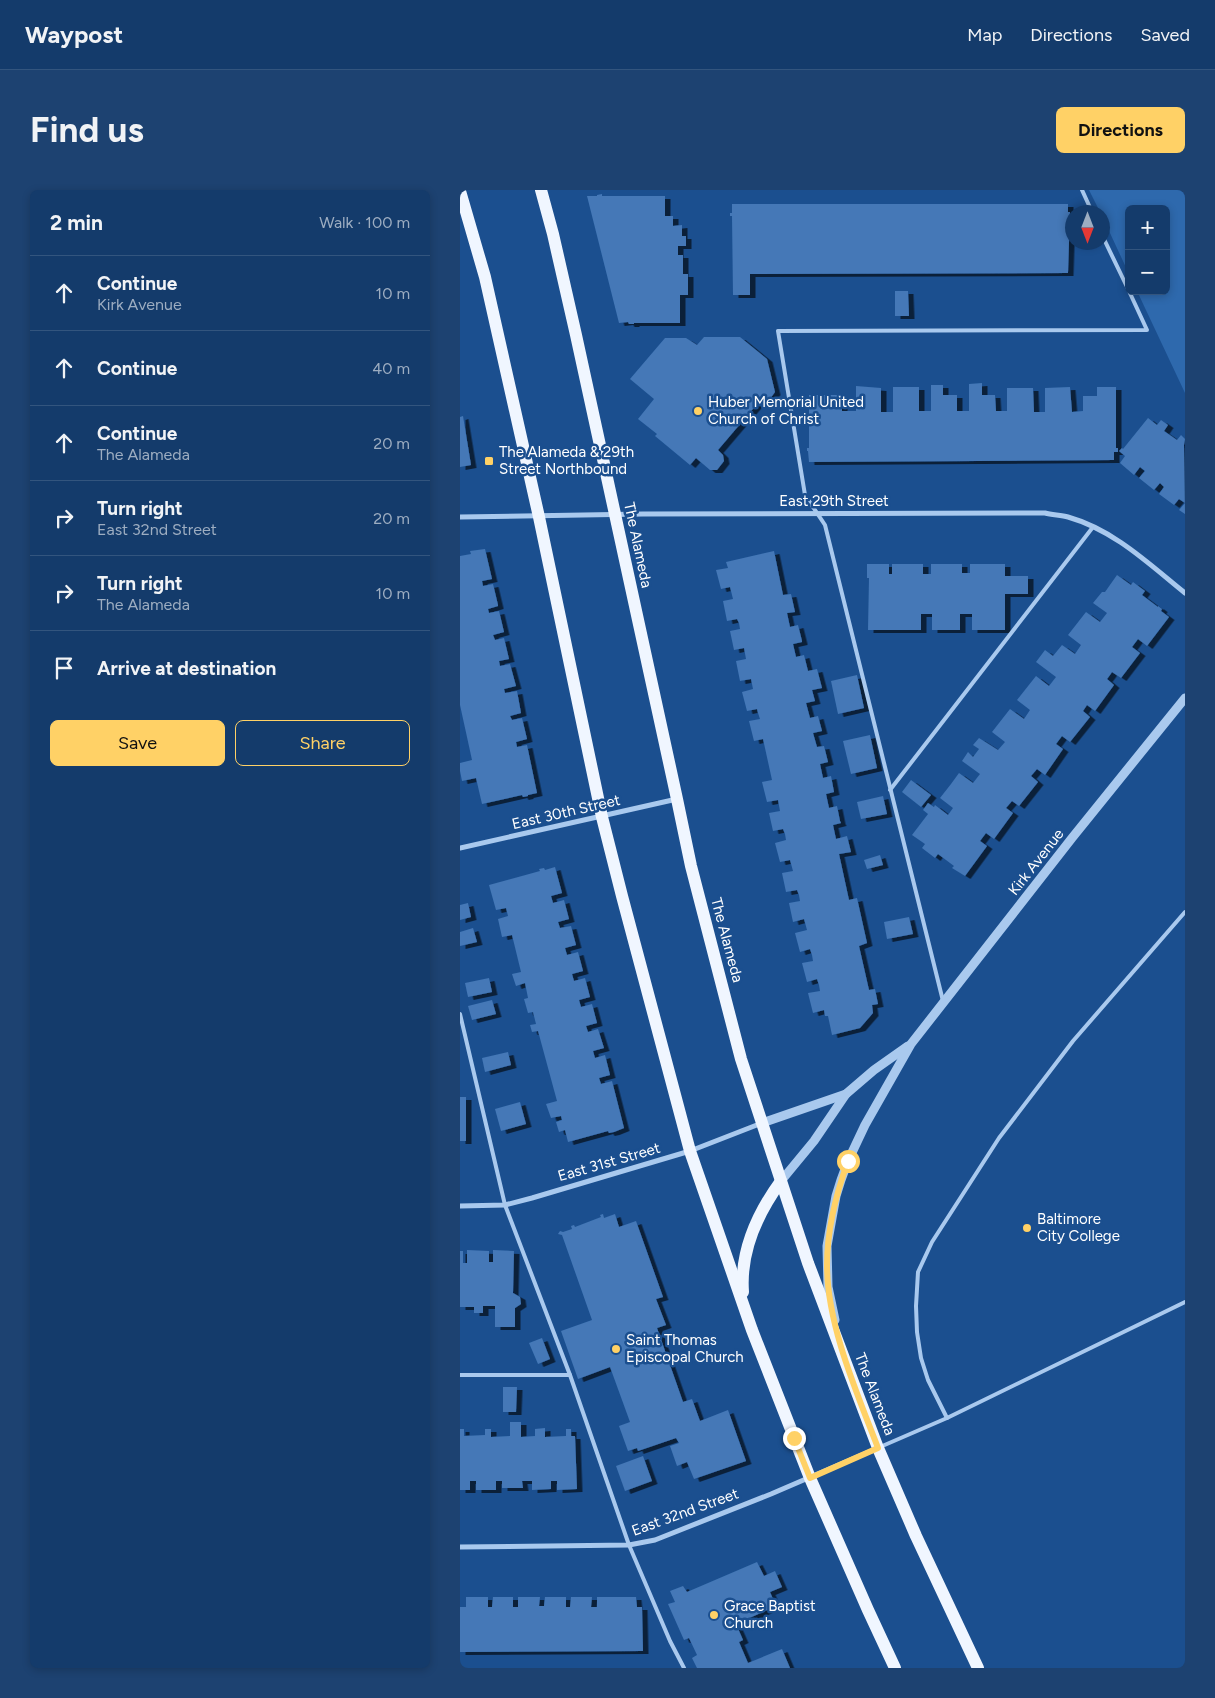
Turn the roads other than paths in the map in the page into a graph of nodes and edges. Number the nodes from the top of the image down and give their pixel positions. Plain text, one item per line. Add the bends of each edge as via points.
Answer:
1 (540, 190) edge
2 (1082, 190) edge
3 (460, 191) edge
4 (1089, 205) edge
5 (1110, 250) edge
6 (1125, 283) edge
7 (1131, 295) edge
8 (816, 514) junction
9 (615, 515) junction
10 (460, 517) edge
11 (539, 517) junction
12 (1093, 527) junction
13 (1185, 593) edge
14 (1185, 698) edge
15 (890, 790) junction
16 (678, 799) junction
17 (602, 817) junction
18 (460, 848) edge
19 (1185, 912) edge
20 (943, 1003) junction
21 (460, 1014) edge
22 (462, 1032) edge
23 (911, 1044) junction
24 (846, 1094) junction
25 (762, 1123) junction
26 (690, 1151) junction
27 (781, 1182) junction
28 (504, 1205) junction
29 (460, 1206) edge
30 (1185, 1302) edge
31 (743, 1305) junction
32 (846, 1365) junction
33 (460, 1375) edge
34 (570, 1375) junction
35 (947, 1418) junction
36 (878, 1448) junction
37 (810, 1478) junction
38 (629, 1545) junction
39 (460, 1547) edge
40 (684, 1668) edge
41 (895, 1668) edge
42 (978, 1668) edge

1 - 9 main road, The Alameda via 553,234
2 - 4 lane
3 - 11 main road via 485,277
5 - 6 lane
7 - 8 lane via 1147,330 778,331 805,496
8 - 9 street, East 29th Street
8 - 12 street, East 29th Street via 1045,514 1068,517
8 - 15 lane via 825,525
9 - 11 street, East 29th Street
9 - 16 main road, The Alameda
10 - 11 street, East 29th Street
11 - 17 main road
12 - 13 street, East 29th Street via 1132,549
12 - 15 lane
14 - 20 street, Kirk Avenue
15 - 20 lane
16 - 17 street, East 30th Street
16 - 25 main road, The Alameda via 691,866 729,1015
17 - 18 street, East 30th Street
17 - 26 main road
19 - 35 lane via 1073,1041 999,1138 932,1242 918,1272 917,1332 928,1380
20 - 23 street, Kirk Avenue
21 - 22 lane
22 - 28 lane
23 - 24 street, Kirk Avenue
23 - 32 street, Kirk Avenue via 865,1125 836,1196 827,1246 828,1287
24 - 25 street, Kirk Avenue
24 - 27 street, Kirk Avenue
25 - 26 street, East 31st Street
25 - 27 main road, The Alameda
26 - 28 street, East 31st Street
26 - 31 main road
27 - 31 main road via 752,1231 743,1267
27 - 32 main road, The Alameda
28 - 29 street, East 31st Street
28 - 34 lane
30 - 35 lane
31 - 37 main road
32 - 36 main road, The Alameda
33 - 34 lane
34 - 38 lane
35 - 36 lane
36 - 37 street, East 32nd Street
36 - 42 main road, The Alameda
37 - 38 street, East 32nd Street via 655,1540
37 - 41 main road
38 - 39 street, East 32nd Street
38 - 40 lane

